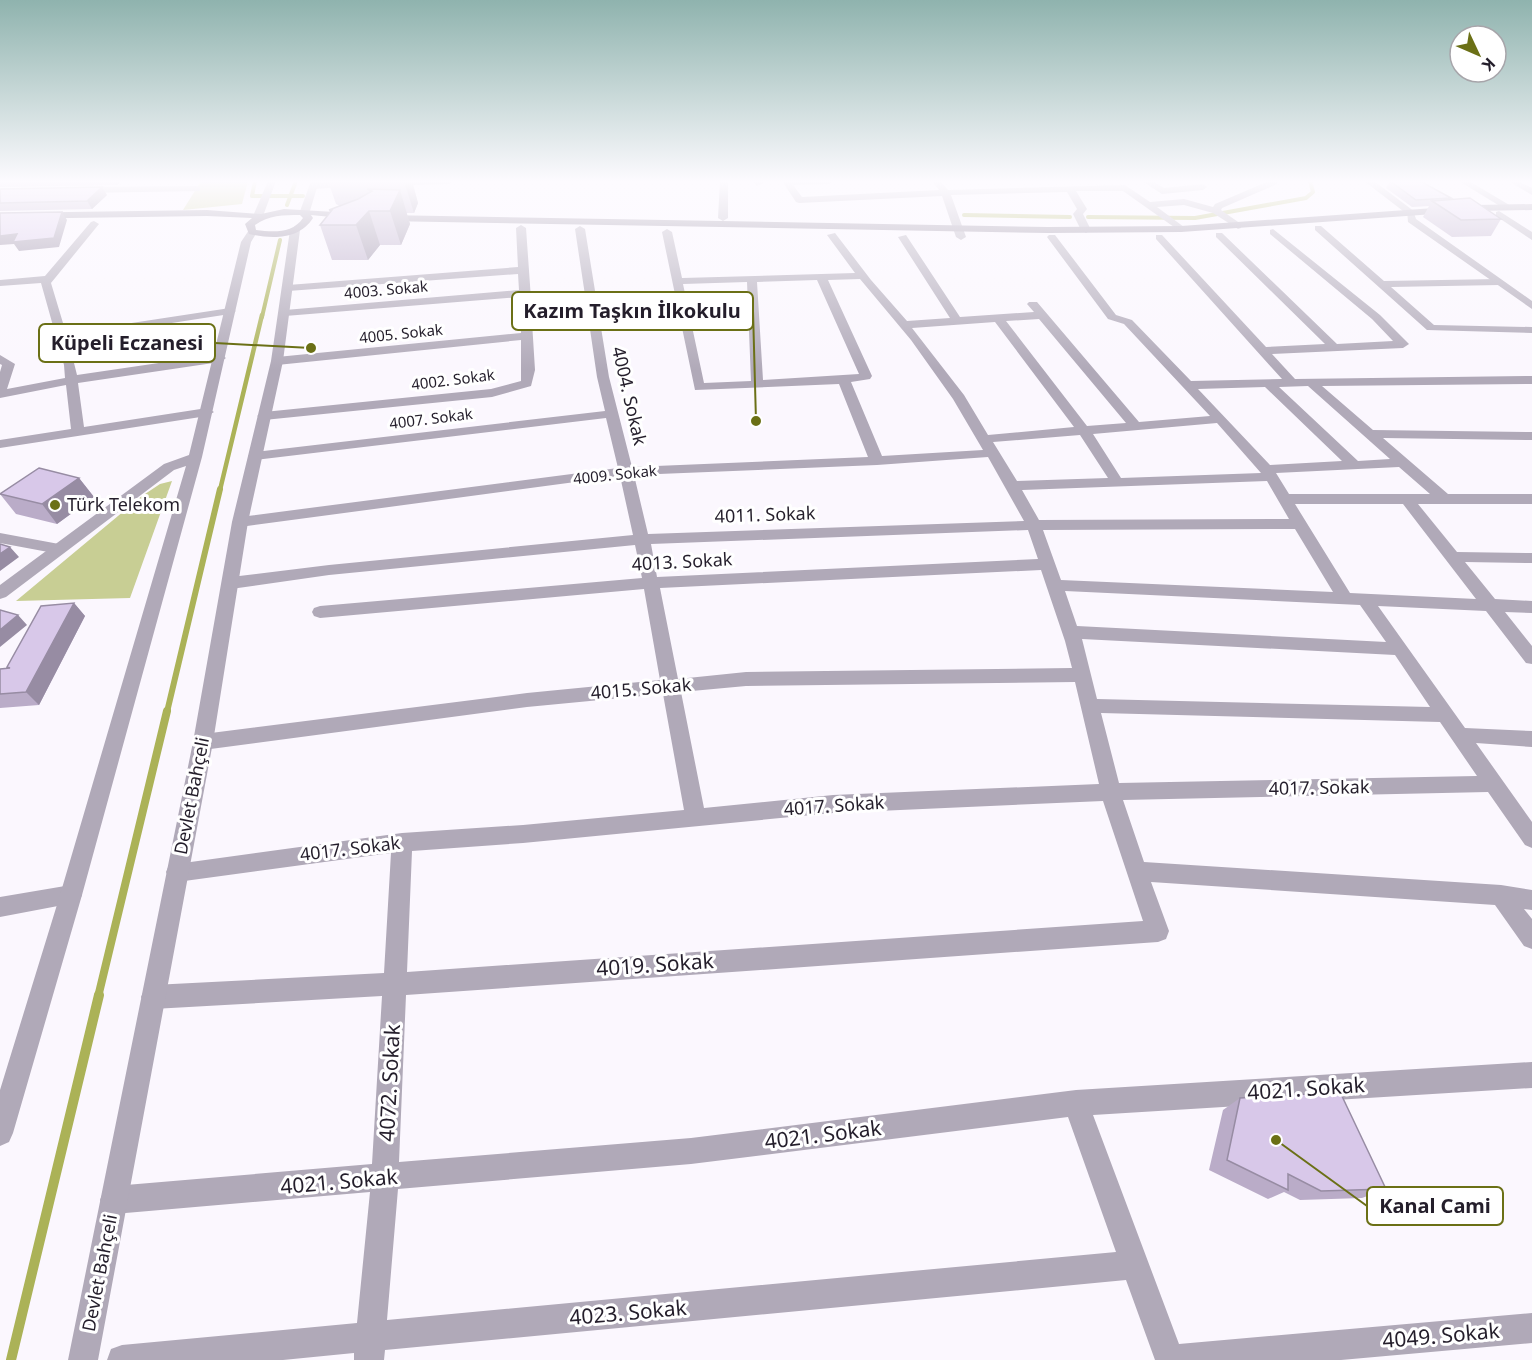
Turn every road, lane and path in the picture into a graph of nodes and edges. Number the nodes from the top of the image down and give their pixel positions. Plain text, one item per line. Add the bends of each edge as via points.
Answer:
1 (77, 244) edge
2 (245, 244) edge
3 (293, 244) edge
4 (522, 244) edge
5 (582, 244) edge
6 (669, 244) edge
7 (839, 244) edge
8 (908, 244) edge
9 (1057, 244) edge
10 (1166, 244) edge
11 (1229, 244) edge
12 (1289, 244) edge
13 (1337, 244) edge
14 (1449, 244) edge
15 (523, 270) junction
16 (862, 276) junction
17 (821, 278) junction
18 (48, 279) junction
19 (752, 279) junction
20 (676, 281) junction
21 (1499, 282) junction
22 (0, 283) edge
23 (1382, 284) junction
24 (288, 288) junction
25 (525, 298) junction
26 (590, 298) junction
27 (1033, 304) dead end
28 (1532, 306) edge
29 (230, 310) junction
30 (285, 313) junction
31 (1041, 315) junction
32 (998, 318) junction
33 (957, 321) junction
34 (904, 325) junction
35 (1532, 330) edge
36 (527, 336) junction
37 (61, 337) junction
38 (1334, 347) junction
39 (1262, 351) junction
40 (220, 358) junction
41 (0, 359) edge
42 (277, 361) junction
43 (72, 380) junction
44 (844, 380) junction
45 (1532, 380) edge
46 (1309, 381) junction
47 (1267, 382) junction
48 (1291, 382) junction
49 (757, 383) junction
50 (1189, 385) junction
51 (0, 393) edge
52 (207, 412) junction
53 (611, 414) junction
54 (264, 416) junction
55 (1221, 419) junction
56 (1135, 426) junction
57 (1084, 431) junction
58 (78, 432) junction
59 (1370, 434) junction
60 (1532, 436) edge
61 (0, 444) edge
62 (988, 446) junction
63 (255, 456) junction
64 (195, 457) junction
65 (878, 461) junction
66 (1403, 463) junction
67 (1354, 465) junction
68 (627, 471) junction
69 (1269, 473) junction
70 (1117, 482) junction
71 (1013, 486) junction
72 (1406, 498) junction
73 (1443, 498) junction
74 (1286, 499) junction
75 (1532, 499) edge
76 (240, 522) junction
77 (1301, 524) junction
78 (1034, 525) junction
79 (0, 538) edge
80 (642, 539) junction
81 (59, 549) junction
82 (1453, 557) junction
83 (1532, 558) edge
84 (1047, 564) junction
85 (231, 583) junction
86 (650, 583) junction
87 (1055, 585) junction
88 (0, 593) edge
89 (1345, 598) junction
90 (1365, 599) junction
91 (1491, 605) junction
92 (1532, 607) edge
93 (320, 612) dead end
94 (1071, 632) junction
95 (1400, 649) junction
96 (1532, 658) edge
97 (1082, 675) junction
98 (669, 687) junction
99 (1090, 706) junction
100 (1446, 715) junction
101 (1460, 735) junction
102 (1532, 739) edge
103 (203, 742) junction
104 (1494, 784) junction
105 (1111, 792) junction
106 (696, 818) junction
107 (1532, 839) edge
108 (402, 842) junction
109 (1136, 871) junction
110 (177, 872) junction
111 (71, 895) junction
112 (1502, 895) junction
113 (1532, 900) edge
114 (0, 907) edge
115 (1532, 938) edge
116 (395, 984) junction
117 (153, 997) junction
118 (1532, 1075) edge
119 (1076, 1103) junction
120 (0, 1133) edge
121 (385, 1178) junction
122 (114, 1200) junction
123 (1135, 1265) junction
124 (1532, 1328) edge
125 (370, 1348) edge
126 (83, 1360) edge
127 (122, 1360) edge
128 (1170, 1360) edge

1 - 18 street
2 - 29 street
3 - 24 street, Devlet Bahçeli
4 - 15 street, 4002. Sokak
5 - 26 street, 4004. Sokak
6 - 20 street
7 - 16 street
8 - 33 street
9 - 50 street via 1112,317 1128,322
10 - 39 street
11 - 38 street
12 - 38 street via 1377,317 1403,344
13 - 23 street
14 - 21 street
15 - 24 street
15 - 25 street, 4002. Sokak
16 - 17 street
16 - 34 street
17 - 19 street
17 - 44 street via 866,376
18 - 22 street
18 - 37 street
19 - 20 street
19 - 49 street
20 - 49 street via 699,387
21 - 23 street
21 - 28 street
23 - 35 street via 1431,328
24 - 30 street, Devlet Bahçeli
25 - 26 street, 4003. Sokak
25 - 30 street, 4003. Sokak
25 - 36 street, 4002. Sokak
26 - 53 street, 4004. Sokak
27 - 31 street
29 - 37 street
29 - 40 street
30 - 42 street, Devlet Bahçeli
31 - 32 street
31 - 56 street
32 - 33 street
32 - 57 street
33 - 34 street
34 - 62 street via 959,398
36 - 42 street, 4005. Sokak
36 - 54 street, 4002. Sokak via 527,383 510,389
37 - 43 street
38 - 39 street
39 - 48 street
40 - 43 street
40 - 52 street
41 - 51 street via 9,364
42 - 54 street, Devlet Bahçeli
43 - 51 street
43 - 58 street
44 - 49 street
44 - 65 street
45 - 46 street
46 - 48 street
46 - 59 street
47 - 48 street
47 - 50 street
47 - 67 street
50 - 55 street
52 - 58 street
52 - 64 street
53 - 63 street, 4007. Sokak
53 - 68 street, 4004. Sokak
54 - 63 street, Devlet Bahçeli
55 - 56 street, 4009. Sokak
55 - 69 street
56 - 57 street, 4009. Sokak
57 - 62 street, 4009. Sokak
57 - 70 street
58 - 61 street
59 - 60 street
59 - 66 street
62 - 65 street, 4009. Sokak
62 - 71 street
63 - 76 street, Devlet Bahçeli
64 - 81 street via 169,467
64 - 111 street
65 - 68 street, 4009. Sokak
66 - 67 street
66 - 73 street
67 - 69 street
68 - 76 street, 4009. Sokak
68 - 80 street, 4004. Sokak
69 - 70 street
69 - 74 street
70 - 71 street
71 - 78 street
72 - 73 street
72 - 74 street
72 - 82 street
73 - 75 street
74 - 77 street
76 - 85 street, Devlet Bahçeli
77 - 78 street, 4011. Sokak
77 - 89 street
78 - 80 street, 4011. Sokak
78 - 84 street
79 - 81 street
80 - 85 street, 4011. Sokak
80 - 86 street, 4004. Sokak
81 - 88 street
82 - 83 street
82 - 91 street
84 - 86 street, 4013. Sokak
84 - 87 street
85 - 103 street, Devlet Bahçeli
86 - 93 street, 4013. Sokak
86 - 98 street, 4004. Sokak
87 - 89 street
87 - 94 street
89 - 90 street
90 - 91 street
90 - 95 street
91 - 92 street
91 - 96 street
94 - 95 street
94 - 97 street
95 - 100 street
97 - 98 street, 4015. Sokak via 746,680
97 - 99 street
98 - 103 street, 4015. Sokak via 527,700
98 - 106 street, 4004. Sokak
99 - 100 street
99 - 105 street
100 - 101 street
101 - 102 street
101 - 104 street
103 - 110 street, Devlet Bahçeli
104 - 105 street, 4017. Sokak
104 - 107 street
105 - 106 street, 4017. Sokak via 833,804
105 - 109 street
106 - 108 street, 4017. Sokak
108 - 110 street, 4017. Sokak
108 - 116 street, 4072. Sokak
109 - 112 street
109 - 116 street, 4019. Sokak via 1158,931
110 - 117 street, Devlet Bahçeli
111 - 114 street
111 - 120 street
112 - 113 street
112 - 115 street
116 - 117 street, 4019. Sokak
116 - 121 street, 4072. Sokak
117 - 122 street, Devlet Bahçeli
118 - 119 street, 4021. Sokak
119 - 121 street, 4021. Sokak via 691,1151
119 - 123 street
121 - 122 street, 4021. Sokak
121 - 125 street, 4072. Sokak
122 - 126 street, Devlet Bahçeli
123 - 125 street, 4023. Sokak
123 - 128 street
124 - 128 street, 4049. Sokak
125 - 127 street, 4023. Sokak

